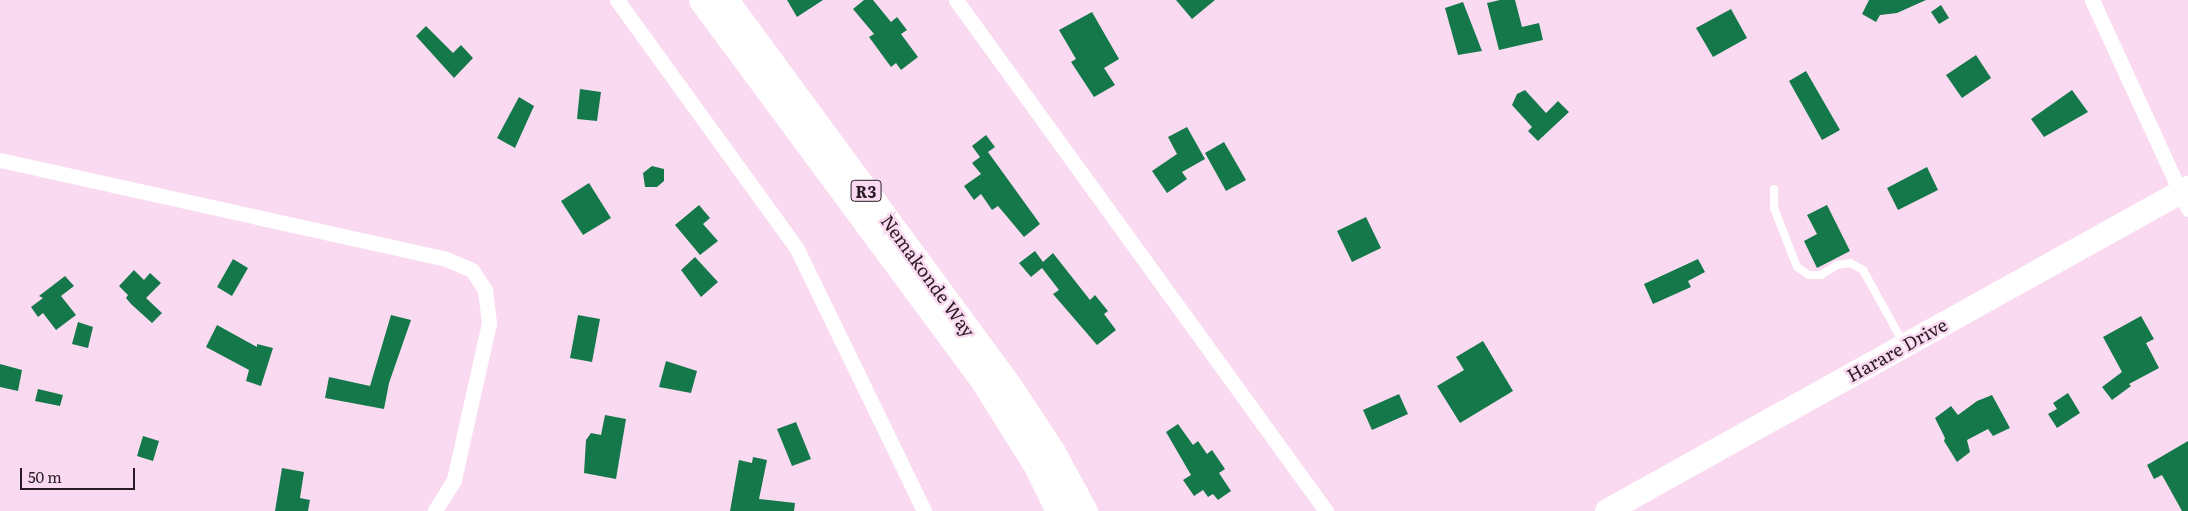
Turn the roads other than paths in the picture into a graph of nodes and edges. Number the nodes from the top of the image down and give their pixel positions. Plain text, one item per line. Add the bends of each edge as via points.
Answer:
1 (617, 0) edge
2 (701, 0) edge
3 (726, 0) edge
4 (956, 0) edge
5 (2092, 0) edge
6 (0, 160) edge
7 (1774, 189) dead end
8 (2185, 196) edge
9 (1905, 345) junction
10 (435, 511) edge
11 (924, 511) edge
12 (1058, 511) edge
13 (1085, 511) edge
14 (1326, 511) edge
15 (1607, 511) edge

1 - 11 street via 796,247
2 - 12 highway, Nemakonde Way / R3 via 981,378 1035,464
3 - 13 highway, Nemakonde Way / R3 via 1007,382 1053,452
4 - 14 street
5 - 8 street
6 - 10 street via 446,259 472,270 485,290 489,323 454,480
7 - 9 lane via 1774,208 1797,267 1809,275 1821,275 1837,265 1850,263 1863,270
8 - 9 main road, Harare Drive
9 - 15 main road, Harare Drive

